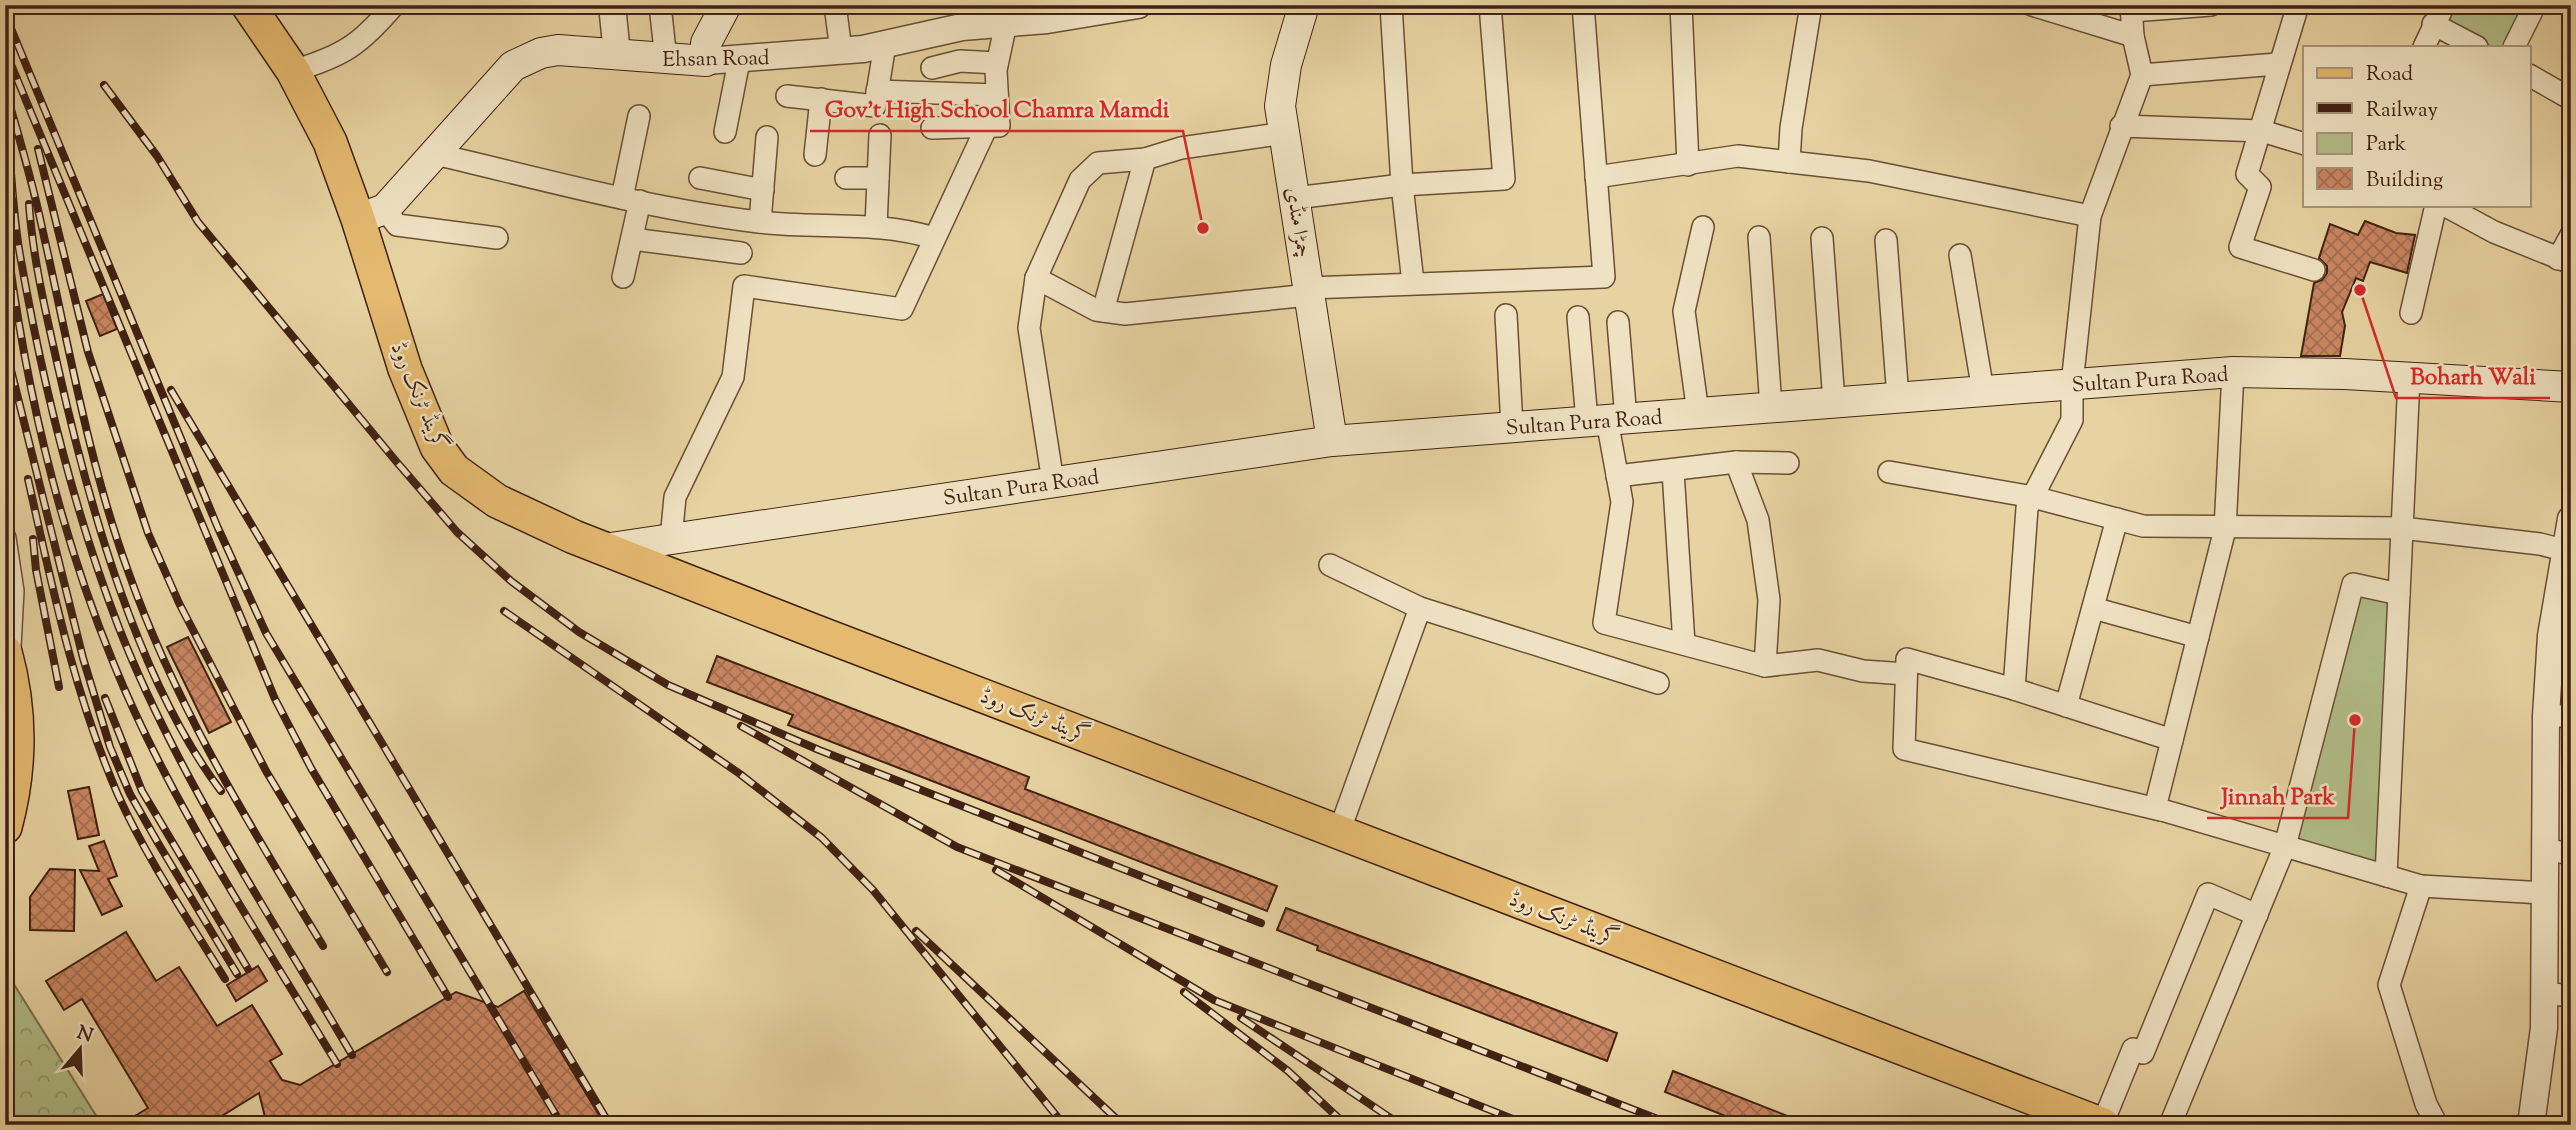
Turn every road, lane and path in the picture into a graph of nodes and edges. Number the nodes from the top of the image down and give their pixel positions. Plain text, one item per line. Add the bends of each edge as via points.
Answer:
1 (248, 5) edge
2 (394, 5) edge
3 (611, 5) edge
4 (660, 5) edge
5 (726, 5) edge
6 (835, 5) edge
7 (1304, 5) edge
8 (1391, 5) edge
9 (1490, 5) edge
10 (1583, 5) edge
11 (1681, 5) edge
12 (1811, 5) edge
13 (2032, 5) edge
14 (2211, 5) edge
15 (2298, 5) edge
16 (2444, 5) edge
17 (2535, 5) edge
18 (1123, 7) edge
19 (2131, 8) edge
20 (1006, 23) junction
21 (2433, 24) junction
22 (2133, 36) junction
23 (885, 44) junction
24 (2424, 46) edge
25 (2475, 46) edge
26 (2514, 46) edge
27 (841, 50) junction
28 (617, 54) junction
29 (666, 60) junction
30 (706, 61) junction
31 (739, 61) junction
32 (997, 63) junction
33 (2277, 64) junction
34 (932, 68) dead end
35 (293, 71) junction
36 (2142, 75) junction
37 (2530, 76) edge
38 (877, 91) junction
39 (997, 95) junction
40 (787, 96) dead end
41 (821, 99) junction
42 (2571, 99) edge
43 (639, 116) dead end
44 (2121, 126) junction
45 (987, 127) junction
46 (932, 128) dead end
47 (2262, 131) junction
48 (725, 132) dead end
49 (1285, 133) junction
50 (880, 135) dead end
51 (767, 137) dead end
52 (2303, 143) edge
53 (435, 154) junction
54 (815, 155) dead end
55 (1145, 159) junction
56 (1789, 162) junction
57 (1688, 165) junction
58 (1596, 177) junction
59 (700, 178) dead end
60 (846, 178) dead end
61 (878, 178) junction
62 (1402, 185) junction
63 (763, 190) junction
64 (1295, 198) junction
65 (631, 199) junction
66 (2436, 206) edge
67 (2446, 206) edge
68 (372, 214) junction
69 (2090, 216) junction
70 (760, 222) junction
71 (876, 226) junction
72 (1703, 227) dead end
73 (2571, 235) edge
74 (1759, 237) dead end
75 (497, 238) dead end
76 (934, 238) junction
77 (1822, 238) dead end
78 (632, 239) junction
79 (1886, 240) dead end
80 (741, 253) dead end
81 (1960, 256) dead end
82 (2564, 261) edge
83 (2314, 270) dead end
84 (623, 277) dead end
85 (1036, 278) junction
86 (1413, 283) junction
87 (1309, 291) junction
88 (1103, 311) junction
89 (2411, 313) dead end
90 (1506, 314) dead end
91 (1578, 317) dead end
92 (1618, 321) dead end
93 (2233, 372) junction
94 (2409, 378) junction
95 (2072, 384) junction
96 (2571, 387) edge
97 (1983, 391) junction
98 (1898, 398) junction
99 (1834, 402) junction
100 (1771, 407) junction
101 (1698, 413) junction
102 (1607, 420) junction
103 (1512, 427) junction
104 (1332, 441) junction
105 (1736, 462) junction
106 (1788, 463) dead end
107 (1673, 471) junction
108 (1889, 472) dead end
109 (1617, 476) junction
110 (1053, 482) junction
111 (2033, 497) junction
112 (2117, 519) junction
113 (2571, 519) edge
114 (2402, 528) junction
115 (2225, 529) junction
116 (5, 538) edge
117 (671, 539) junction
118 (604, 549) junction
119 (2567, 551) edge
120 (1331, 565) dead end
121 (2399, 594) junction
122 (1420, 608) junction
123 (2094, 608) junction
124 (2198, 637) junction
125 (1684, 644) junction
126 (7, 658) edge
127 (1765, 666) junction
128 (1906, 674) junction
129 (1658, 683) dead end
130 (2014, 689) junction
131 (2066, 706) junction
132 (2558, 716) edge
133 (2172, 740) junction
134 (2161, 810) junction
135 (5, 827) edge
136 (1339, 832) junction
137 (2285, 846) junction
138 (2544, 849) junction
139 (2571, 854) edge
140 (2386, 876) junction
141 (2421, 886) junction
142 (2544, 893) junction
143 (2257, 915) junction
144 (2544, 993) junction
145 (2571, 996) edge
146 (2102, 1125) edge
147 (2170, 1125) edge
148 (2437, 1125) edge
149 (2531, 1125) edge

1 - 35 main road, گرینڈ ٹرنک روڈ
2 - 35 street via 354,47
3 - 28 street
4 - 29 street
5 - 30 main road via 706,43
6 - 27 street
7 - 49 main road, چمڑا منڈی via 1286,65 1280,106
8 - 62 street
9 - 62 street via 1504,180
10 - 58 street
11 - 57 street
12 - 56 street
13 - 22 street
14 - 19 street
15 - 33 street
16 - 21 street
17 - 26 street
18 - 20 street, Ehsan Road
19 - 22 street
20 - 23 street, Ehsan Road via 962,27
20 - 32 street
21 - 24 street
21 - 25 street
22 - 36 street
23 - 27 street, Ehsan Road
23 - 38 street
27 - 31 street, Ehsan Road
28 - 29 main road, Ehsan Road
28 - 53 main road, Ehsan Road via 558,50 528,58 496,82
29 - 30 main road, Ehsan Road
30 - 31 street, Ehsan Road
31 - 48 street
32 - 34 street via 960,61
32 - 39 street
33 - 36 street
33 - 47 street
35 - 68 main road, گرینڈ ٹرنک روڈ
36 - 44 street
37 - 42 street
38 - 39 street
38 - 41 street via 875,106
39 - 45 street via 999,126
40 - 41 street
41 - 54 street
43 - 65 street
44 - 47 street
44 - 69 street
45 - 46 street
45 - 76 street
47 - 52 street
47 - 83 street via 2247,174 2260,187 2240,247
49 - 55 street via 1181,148
49 - 64 main road, چمڑا منڈی
50 - 61 street
51 - 63 street
53 - 65 street
53 - 68 main road, Ehsan Road
55 - 85 street via 1098,163 1080,180
55 - 88 street
56 - 57 street via 1738,156
56 - 69 street via 1870,171
57 - 58 street
58 - 86 street via 1604,278
59 - 63 street
60 - 61 street
61 - 71 street
62 - 64 street
62 - 86 street
63 - 70 street
64 - 87 main road, چمڑا منڈی
65 - 70 street
65 - 78 street
66 - 89 street
67 - 82 street
68 - 75 street via 397,225
68 - 118 main road, گرینڈ ٹرنک روڈ via 405,369 437,447 454,470 497,501
69 - 95 street
70 - 71 street
71 - 76 street
72 - 101 street via 1684,312
73 - 82 street
74 - 100 street
76 - 117 street via 902,309 744,286 733,377 675,498
77 - 99 street
78 - 80 street
78 - 84 street
79 - 98 street
81 - 97 street
85 - 88 street
85 - 110 street via 1029,328
86 - 87 street
87 - 88 street via 1125,314
87 - 104 main road, چمڑا منڈی
90 - 103 street
91 - 102 street
92 - 102 street
93 - 94 main road, Sultan Pura Road
93 - 95 main road, Sultan Pura Road
93 - 115 street
94 - 96 main road, Sultan Pura Road
94 - 114 street
95 - 97 main road, Sultan Pura Road
95 - 111 street via 2072,420
97 - 98 main road, Sultan Pura Road
98 - 99 main road, Sultan Pura Road
99 - 100 main road, Sultan Pura Road
100 - 101 main road, Sultan Pura Road
101 - 102 main road, Sultan Pura Road
102 - 103 main road, Sultan Pura Road
102 - 109 street
103 - 104 main road, Sultan Pura Road
104 - 110 main road, Sultan Pura Road
105 - 106 street
105 - 107 street
105 - 127 street via 1758,520 1769,600
107 - 109 street
107 - 125 street
108 - 111 street
109 - 125 street via 1622,502 1604,623
110 - 117 main road, Sultan Pura Road
111 - 112 street
111 - 130 street via 2027,508
112 - 115 street via 2143,526
112 - 123 street
113 - 119 street
114 - 115 street
114 - 119 street
114 - 121 street
115 - 124 street
116 - 126 street via 13,591
117 - 118 main road, Sultan Pura Road
118 - 136 main road, گرینڈ ٹرنک روڈ
119 - 132 street via 2551,636
120 - 122 street
121 - 137 street via 2353,584
121 - 140 street
122 - 129 street
122 - 136 street
123 - 124 street
123 - 131 street
124 - 133 street
125 - 127 street
126 - 135 main road via 18,727 17,770
127 - 128 street via 1818,660 1863,671
128 - 130 street via 1907,659
128 - 134 street via 1903,749
130 - 131 street
131 - 133 street
132 - 138 street
133 - 134 street via 2155,808
134 - 137 street
136 - 146 main road, گرینڈ ٹرنک روڈ
137 - 140 street
137 - 143 street
138 - 139 street
138 - 142 street
140 - 141 street
141 - 142 street
141 - 148 street via 2389,985 2426,1104
142 - 144 street
143 - 146 street via 2208,894 2143,1053 2133,1049
143 - 147 street
144 - 145 street
144 - 149 street

